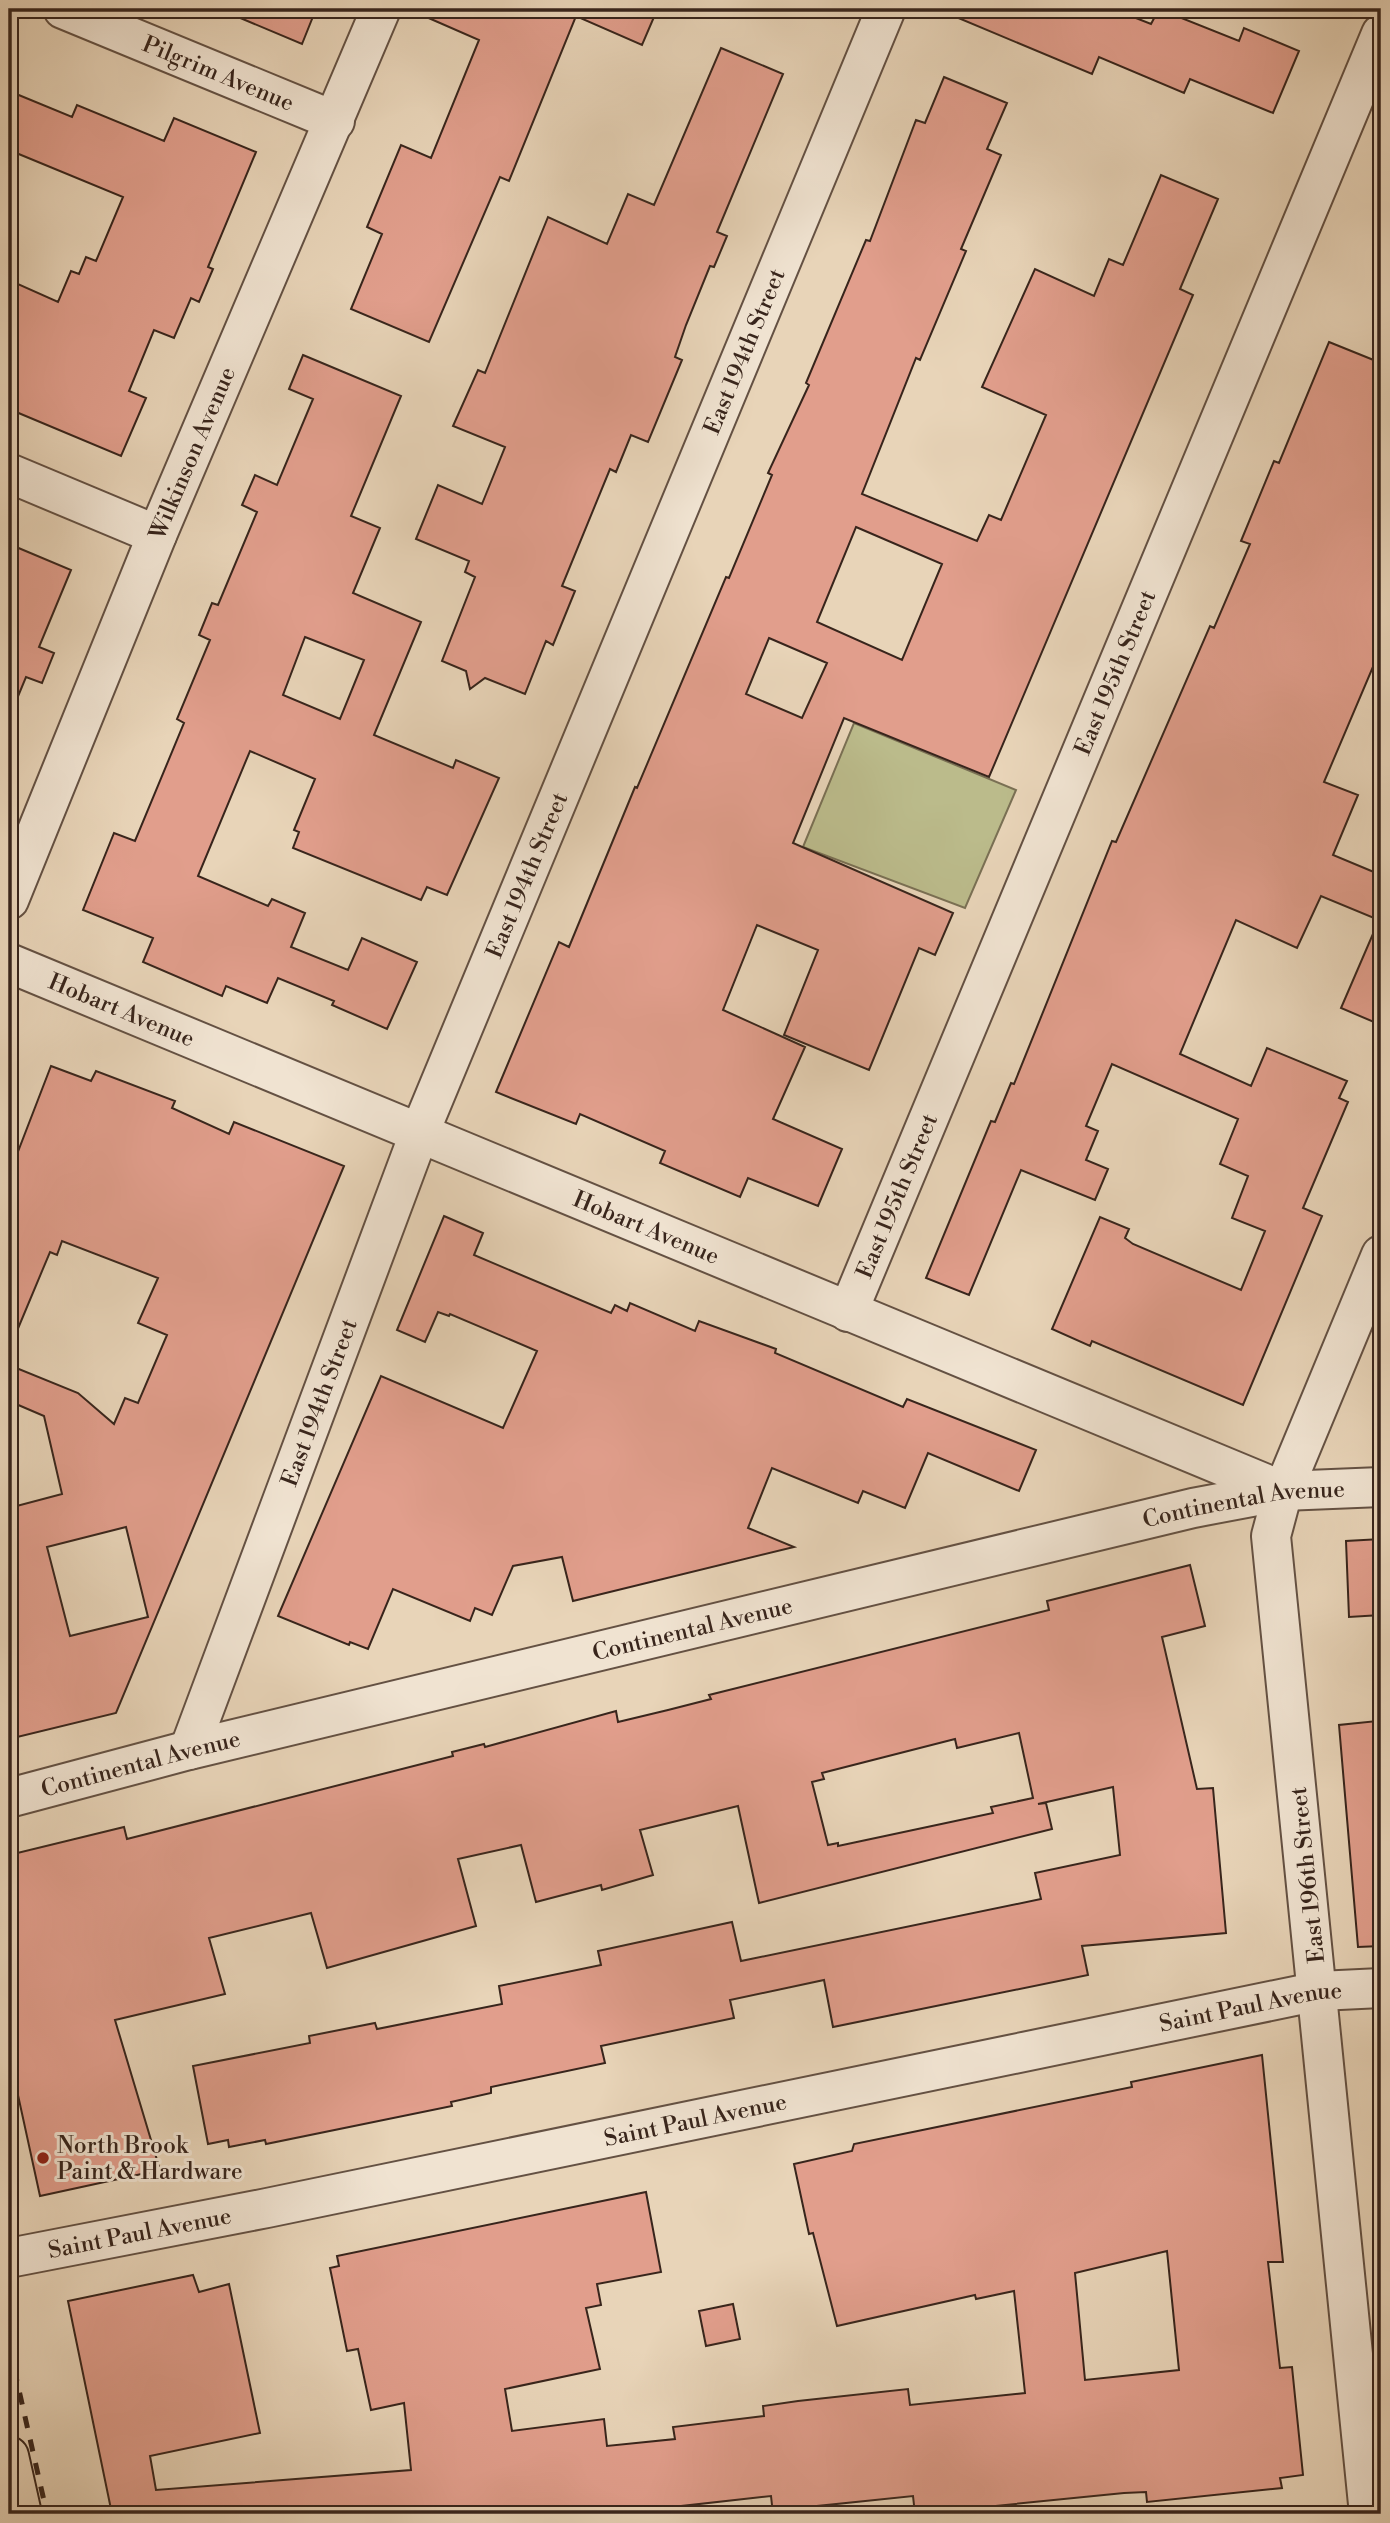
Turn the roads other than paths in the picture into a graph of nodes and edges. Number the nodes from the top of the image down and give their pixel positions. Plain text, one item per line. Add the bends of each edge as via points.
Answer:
1 (63, 9) edge
2 (381, 9) edge
3 (886, 9) edge
4 (1381, 34) edge
5 (335, 121) junction
6 (9, 473) edge
7 (158, 535) junction
8 (9, 900) edge
9 (9, 963) edge
10 (419, 1134) junction
11 (1381, 1255) edge
12 (848, 1312) junction
13 (1381, 1487) edge
14 (1283, 1491) junction
15 (190, 1750) junction
16 (9, 1798) edge
17 (1381, 1989) edge
18 (1319, 1991) junction
19 (9, 2258) edge
20 (9, 2456) edge
21 (22, 2514) edge
22 (1369, 2514) edge

1 - 5 street, Pilgrim Avenue
2 - 5 street, Wilkinson Avenue
3 - 10 street, East 194th Street
4 - 12 street, East 195th Street
5 - 7 street, Wilkinson Avenue
6 - 7 street
7 - 8 street, Wilkinson Avenue
9 - 10 street, Hobart Avenue
10 - 12 street, Hobart Avenue
10 - 15 street, East 194th Street
11 - 14 street, East 196th Street
12 - 14 street, Hobart Avenue
13 - 14 street, Continental Avenue
14 - 15 street, Continental Avenue via 1192,1508
14 - 18 street, East 196th Street via 1271,1536
15 - 16 street, Continental Avenue
17 - 18 street, Saint Paul Avenue
18 - 19 street, Saint Paul Avenue
18 - 22 street, East 196th Street
20 - 21 main road

